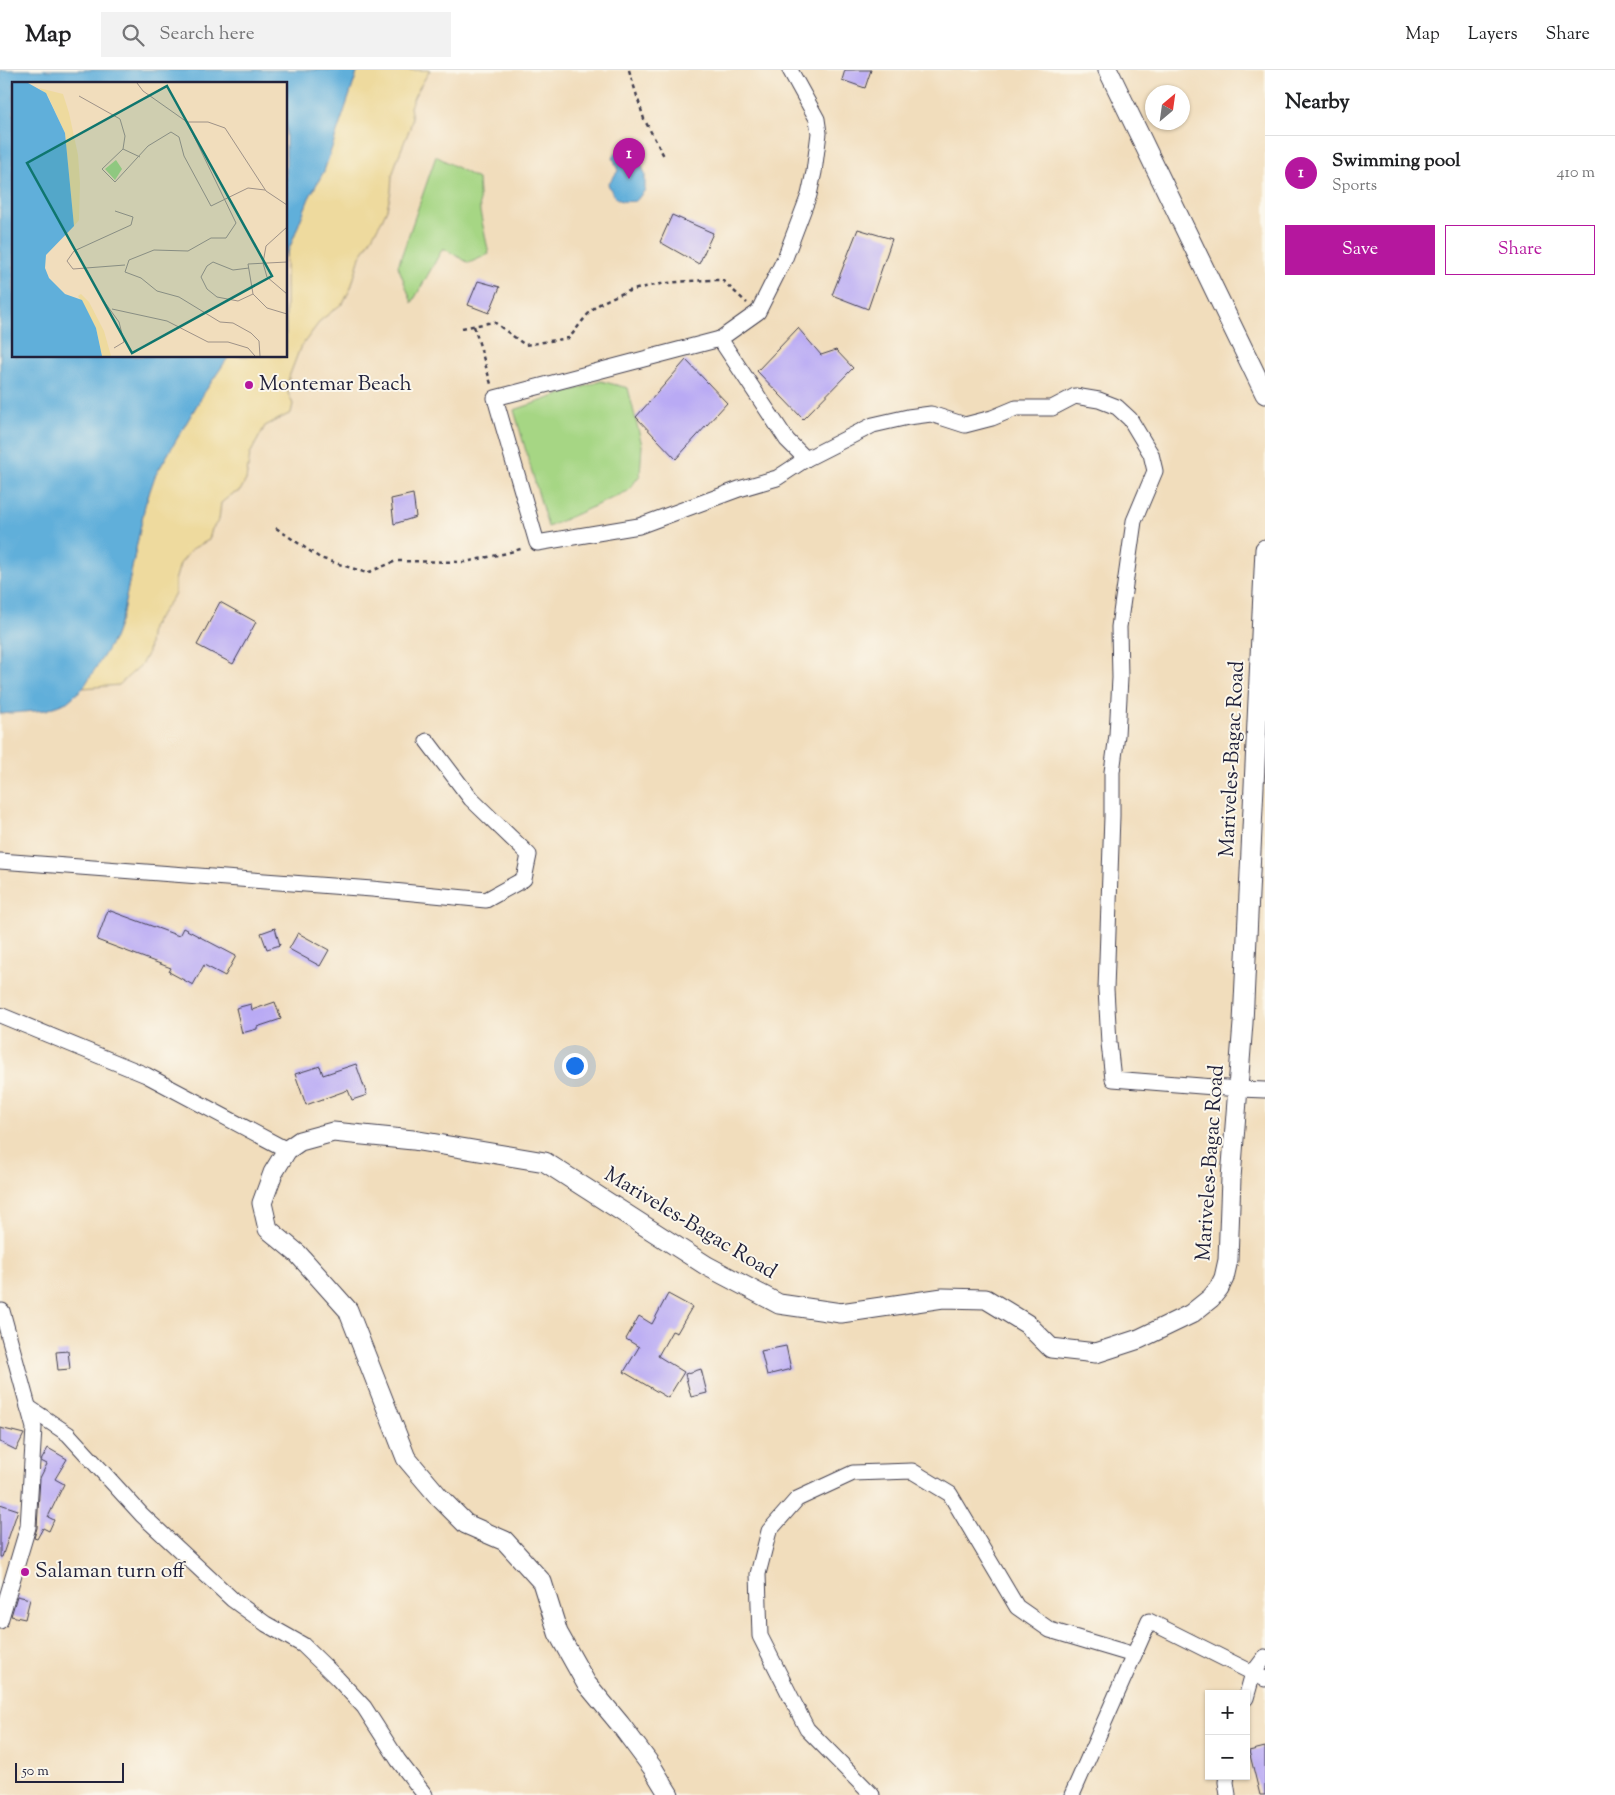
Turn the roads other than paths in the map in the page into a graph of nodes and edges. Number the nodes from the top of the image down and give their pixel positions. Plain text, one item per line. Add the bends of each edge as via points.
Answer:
1 (790, 70) edge
2 (1108, 70) edge
3 (720, 339) junction
4 (1265, 394) edge
5 (806, 459) junction
6 (1265, 549) edge
7 (427, 741) dead end
8 (0, 861) edge
9 (0, 1015) edge
10 (1239, 1089) junction
11 (1265, 1090) edge
12 (287, 1150) junction
13 (2, 1311) dead end
14 (28, 1407) junction
15 (0, 1622) edge
16 (1134, 1655) junction
17 (1265, 1657) edge
18 (1259, 1676) edge
19 (1250, 1691) edge
20 (1226, 1780) edge
21 (425, 1795) edge
22 (669, 1795) edge
23 (872, 1795) edge
24 (1072, 1795) edge
25 (1228, 1795) edge

1 - 3 street via 816,119 818,133 809,195 785,258 758,312
2 - 4 main road
3 - 5 street via 787,440
3 - 5 street via 495,398 537,543 639,526 776,478
5 - 10 street via 873,425 931,414 965,425 1016,408 1052,408 1075,396 1117,407 1130,419 1151,454 1155,471 1134,521 1119,627 1118,736 1112,772 1106,988 1113,1079
6 - 10 main road, Mariveles-Bagac Road
7 - 8 street via 471,799 529,855 524,879 486,900
9 - 12 street via 146,1076
10 - 11 street
10 - 12 main road, Mariveles-Bagac Road via 1228,1260 1219,1288 1191,1314 1139,1339 1096,1353 1051,1348 1027,1324 986,1299 943,1298 841,1313 779,1304 707,1266 545,1162 412,1140 333,1132 300,1141
12 - 22 main road via 273,1173 262,1203 268,1229 298,1254 348,1310 406,1458 466,1524 505,1541 542,1582 558,1633 586,1684 652,1767
13 - 14 street
14 - 15 street via 34,1428 28,1527
14 - 21 street via 68,1434 142,1515 226,1593 266,1624 303,1645 337,1678 364,1707
16 - 18 street via 1149,1621
16 - 23 street via 1050,1630 1017,1607 950,1494 912,1471 853,1473 797,1499 768,1531 758,1574 760,1636 806,1729
16 - 24 street
17 - 18 street
18 - 19 street
20 - 25 street

